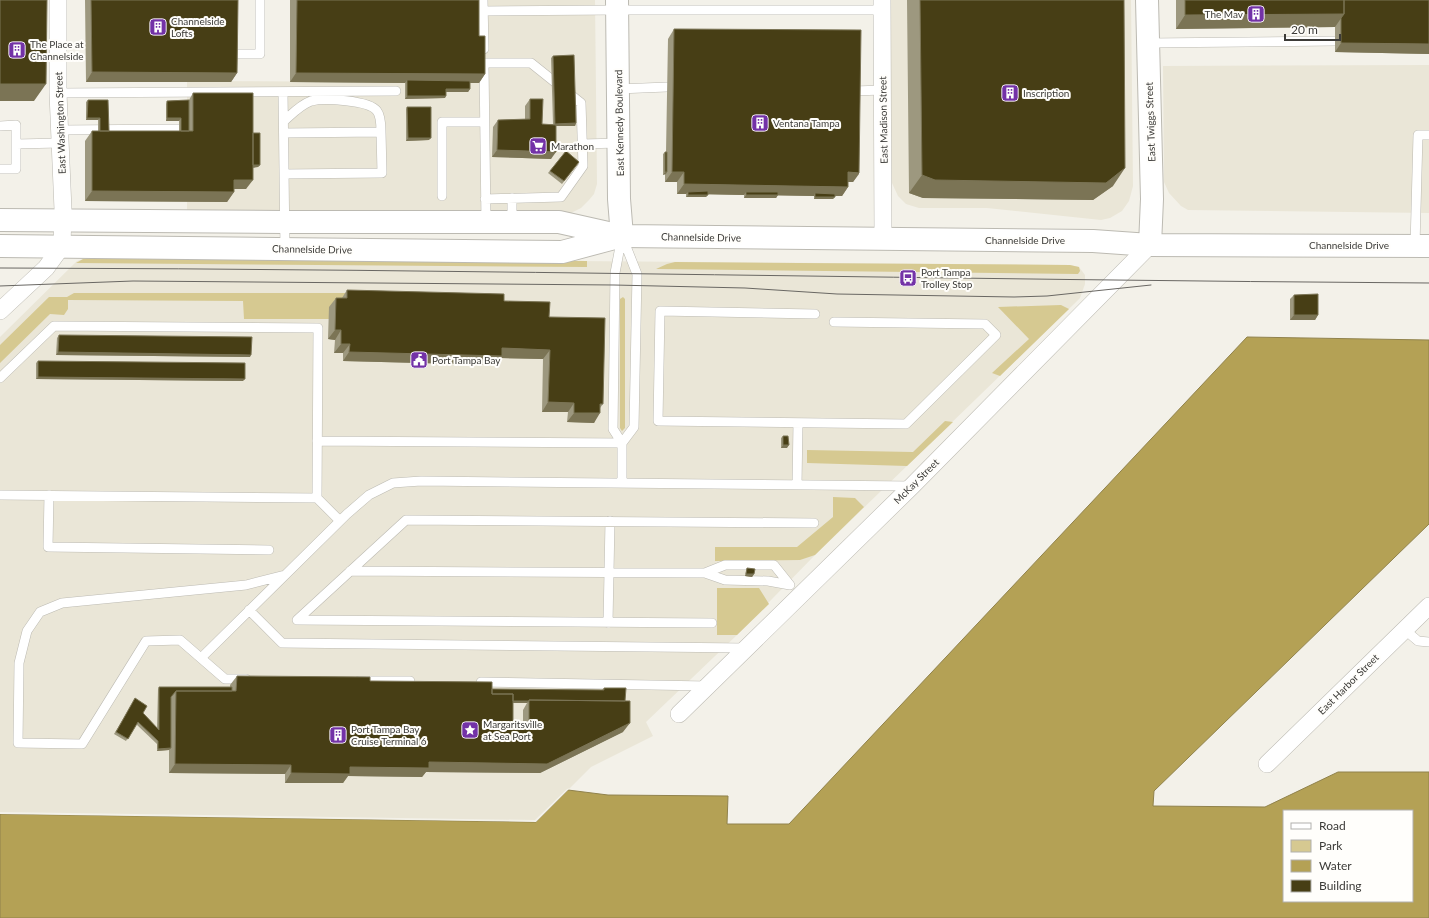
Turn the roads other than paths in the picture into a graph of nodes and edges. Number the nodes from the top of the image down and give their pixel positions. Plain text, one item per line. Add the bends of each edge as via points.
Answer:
1 (58, 0) edge
2 (260, 0) edge
3 (483, 0) edge
4 (1147, 0) edge
5 (618, 5) edge
6 (882, 5) edge
7 (484, 11) junction
8 (1335, 41) dead end
9 (1148, 43) junction
10 (231, 54) edge
11 (484, 64) junction
12 (667, 88) dead end
13 (618, 89) junction
14 (883, 90) junction
15 (396, 91) edge
16 (854, 91) edge
17 (284, 92) junction
18 (58, 93) junction
19 (284, 121) junction
20 (484, 122) junction
21 (0, 126) edge
22 (182, 129) edge
23 (381, 132) junction
24 (284, 133) junction
25 (1429, 135) edge
26 (60, 136) junction
27 (16, 144) junction
28 (583, 144) junction
29 (619, 144) junction
30 (0, 169) edge
31 (284, 174) junction
32 (442, 196) dead end
33 (512, 198) junction
34 (485, 199) junction
35 (0, 220) edge
36 (62, 220) junction
37 (284, 222) junction
38 (486, 222) junction
39 (512, 222) junction
40 (622, 236) junction
41 (883, 239) junction
42 (1150, 245) junction
43 (0, 246) edge
44 (62, 246) junction
45 (1422, 246) edge
46 (285, 249) junction
47 (0, 311) edge
48 (815, 314) dead end
49 (834, 322) dead end
50 (0, 378) edge
51 (798, 423) junction
52 (317, 441) junction
53 (622, 443) junction
54 (622, 483) junction
55 (797, 485) junction
56 (912, 486) junction
57 (0, 495) edge
58 (49, 495) junction
59 (317, 498) junction
60 (340, 521) junction
61 (610, 521) junction
62 (814, 523) dead end
63 (269, 550) dead end
64 (350, 571) junction
65 (609, 572) junction
66 (705, 573) junction
67 (285, 575) junction
68 (795, 591) junction
69 (1429, 606) edge
70 (249, 610) junction
71 (608, 623) junction
72 (712, 623) dead end
73 (1404, 629) junction
74 (1429, 642) edge
75 (746, 648) junction
76 (201, 658) junction
77 (257, 679) edge
78 (352, 680) edge
79 (415, 681) edge
80 (471, 682) edge
81 (708, 686) junction
82 (679, 714) dead end
83 (1267, 764) dead end

1 - 18 street, East Washington Street
2 - 10 lane via 260,54
3 - 7 lane
4 - 9 main road, East Twiggs Street
5 - 6 lane
5 - 7 lane
5 - 13 main road, East Kennedy Boulevard
6 - 14 street, East Madison Street
7 - 11 lane
8 - 9 lane
9 - 42 main road, East Twiggs Street via 1152,199
11 - 20 lane
11 - 28 lane via 531,63 581,103
12 - 13 lane
13 - 29 main road, East Kennedy Boulevard
14 - 16 lane
14 - 41 street, East Madison Street
15 - 17 lane
17 - 18 lane
17 - 19 lane
18 - 26 street, East Washington Street
19 - 23 lane via 296,109 310,102 323,99 360,103 372,106 378,112
19 - 24 lane
20 - 32 lane via 442,122
20 - 34 lane
21 - 27 lane via 16,126
22 - 26 lane
23 - 24 lane
23 - 31 lane via 382,173
24 - 31 lane
25 - 45 lane via 1418,135
26 - 27 lane
26 - 36 street, East Washington Street
27 - 30 lane via 16,169
28 - 29 lane
28 - 33 lane via 583,166 561,197
29 - 40 main road, East Kennedy Boulevard
31 - 37 lane
33 - 34 lane
33 - 39 lane
34 - 38 lane
35 - 36 main road, Channelside Drive
36 - 37 main road, Channelside Drive
36 - 44 street, East Washington Street
37 - 38 main road, Channelside Drive
37 - 46 lane
38 - 39 main road, Channelside Drive
39 - 40 main road, Channelside Drive via 559,222
40 - 41 main road, Channelside Drive
40 - 46 main road, Channelside Drive via 562,252
40 - 53 lane via 614,273 613,429
40 - 53 lane via 637,274 634,427
41 - 42 main road, Channelside Drive via 1093,241
42 - 45 main road, Channelside Drive
42 - 56 street, McKay Street
43 - 44 main road, Channelside Drive
44 - 46 main road, Channelside Drive
44 - 47 street via 46,268
48 - 51 lane via 660,311 658,421
49 - 51 lane via 985,324 996,335 906,424
50 - 52 lane via 54,326 318,328
51 - 55 lane
52 - 53 lane
52 - 59 lane
53 - 54 lane
54 - 55 lane
54 - 60 lane via 393,483 370,495
55 - 56 lane
56 - 68 street, McKay Street
57 - 58 lane
58 - 59 lane
58 - 63 lane via 48,547
59 - 60 lane
60 - 67 lane
61 - 62 lane
61 - 64 lane via 406,520
61 - 65 lane
64 - 65 lane
64 - 71 lane via 297,620
65 - 66 lane
65 - 71 lane
66 - 68 lane via 725,580 768,581
66 - 68 lane via 725,565 774,565
67 - 70 lane
67 - 76 lane via 246,586 62,603 40,612 26,632 18,663 18,743 82,744 146,641 180,640
68 - 75 street, McKay Street
69 - 73 street, East Harbor Street
70 - 75 lane via 282,643
70 - 76 lane
71 - 72 lane
73 - 74 lane via 1418,641
73 - 83 street, East Harbor Street
75 - 81 street, McKay Street
76 - 77 lane via 225,678
78 - 79 lane
80 - 81 lane
81 - 82 street, McKay Street

